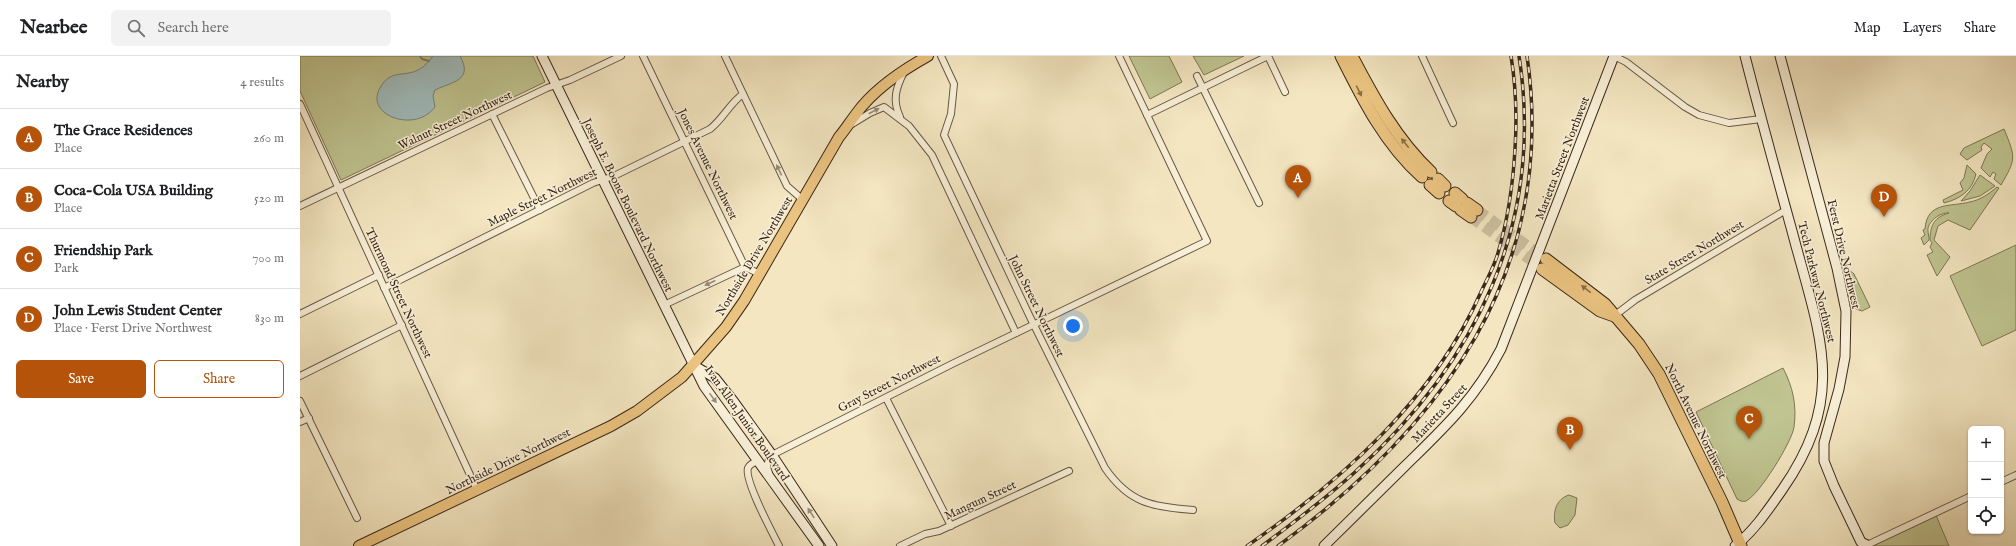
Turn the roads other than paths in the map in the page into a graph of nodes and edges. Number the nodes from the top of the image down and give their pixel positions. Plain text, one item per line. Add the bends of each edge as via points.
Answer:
1 (542, 56) edge
2 (621, 56) edge
3 (643, 56) edge
4 (725, 56) edge
5 (928, 56) edge
6 (941, 56) edge
7 (1119, 56) edge
8 (1268, 56) edge
9 (1341, 56) edge
10 (1352, 56) edge
11 (1422, 56) edge
12 (1614, 56) edge
13 (1745, 56) edge
14 (1780, 56) edge
15 (905, 70) junction
16 (1197, 76) dead end
17 (556, 85) junction
18 (1204, 88) junction
19 (1284, 92) dead end
20 (743, 94) junction
21 (300, 104) edge
22 (492, 114) junction
23 (1147, 115) junction
24 (900, 117) junction
25 (1761, 118) junction
26 (1453, 123) dead end
27 (848, 126) junction
28 (685, 142) junction
29 (603, 180) junction
30 (338, 188) junction
31 (802, 200) junction
32 (1458, 202) dead end
33 (1259, 204) dead end
34 (300, 206) edge
35 (540, 210) junction
36 (1786, 210) junction
37 (1474, 214) tunnel mouth
38 (745, 266) junction
39 (1540, 266) junction
40 (760, 274) junction
41 (379, 275) junction
42 (384, 288) junction
43 (664, 305) junction
44 (300, 314) edge
45 (1614, 316) junction
46 (402, 325) junction
47 (1034, 325) junction
48 (1016, 333) junction
49 (693, 365) junction
50 (300, 376) edge
51 (886, 398) junction
52 (300, 401) edge
53 (309, 418) junction
54 (300, 422) edge
55 (772, 455) junction
56 (758, 461) junction
57 (1069, 470) dead end
58 (2016, 475) edge
59 (2004, 481) edge
60 (773, 482) junction
61 (477, 490) junction
62 (1968, 497) edge
63 (1193, 510) dead end
64 (356, 518) dead end
65 (951, 526) junction
66 (1739, 545) edge
67 (359, 546) edge
68 (779, 546) edge
69 (819, 546) edge
70 (832, 546) edge
71 (900, 546) edge
72 (1324, 546) edge
73 (1866, 546) edge

1 - 17 main road, Joseph E. Boone Boulevard Northwest
2 - 17 street, Walnut Street Northwest
3 - 28 street, Jones Avenue Northwest
4 - 20 street
5 - 15 main road, Northside Drive Northwest
6 - 47 street, John Street Northwest via 954,84 951,114 944,136
7 - 23 street
8 - 18 street
8 - 19 street
9 -> 10 highway via 1374,120 1396,149 1434,182 1388,121
11 - 26 street
12 - 25 street via 1699,115 1729,123
12 - 39 main road, Marietta Street Northwest
13 - 25 main road, Tech Parkway Northwest
14 - 73 main road, Ferst Drive Northwest via 1837,268 1846,311 1845,357 1824,443 1824,461 1861,542
15 - 24 street via 895,93
15 - 27 main road, Northside Drive Northwest via 869,99
16 - 18 street
17 - 22 street, Walnut Street Northwest
17 - 29 main road, Joseph E. Boone Boulevard Northwest
18 - 23 street
18 - 33 street
20 - 28 street, Maple Street Northwest via 718,123
31 -> 20 street via 787,186
21 - 30 street, Thurmond Street Northwest
22 - 30 street, Walnut Street Northwest
22 - 35 street
23 - 47 street, Gray Street Northwest via 1207,242
27 -> 24 street via 884,107
24 - 48 street via 932,155
25 - 36 main road, Tech Parkway Northwest
27 - 31 main road, Northside Drive Northwest
28 - 29 street, Maple Street Northwest
28 - 38 street, Jones Avenue Northwest
29 - 35 street, Maple Street Northwest
29 - 43 main road, Joseph E. Boone Boulevard Northwest
30 - 34 street, Walnut Street Northwest
30 - 41 street, Thurmond Street Northwest
31 - 40 main road, Northside Drive Northwest
32 - 37 highway
35 - 42 street, Maple Street Northwest
36 - 45 street, State Street Northwest via 1635,300
36 - 66 main road, Tech Parkway Northwest via 1821,345 1823,371 1820,408 1814,432 1799,466
38 - 40 street
38 -> 43 street
39 - 45 highway, North Avenue Northwest via 1588,289
39 - 72 main road, Marietta Street via 1502,349 1474,394 1452,420
40 - 49 main road, Northside Drive Northwest via 733,317
41 - 42 street, Thurmond Street Northwest
41 - 44 street
42 - 46 street, Thurmond Street Northwest
43 - 49 main road, Joseph E. Boone Boulevard Northwest
45 - 66 highway, North Avenue Northwest via 1639,344 1659,374
46 - 50 street
46 - 61 street, Thurmond Street Northwest
47 - 48 street, Gray Street Northwest
47 - 63 street, John Street Northwest via 1114,482 1125,492 1150,504
48 - 51 street, Gray Street Northwest
49 - 55 main road, Ivan Allen Junior Boulevard via 715,378
49 -> 56 main road, Ivan Allen Junior Boulevard via 704,386
49 - 61 main road, Northside Drive Northwest via 682,377 637,411
51 - 55 street, Gray Street Northwest
51 - 65 street
52 - 53 street
53 - 54 street
53 - 64 street
55 - 60 street via 767,468
70 -> 55 main road, Ivan Allen Junior Boulevard
56 - 60 main road, Ivan Allen Junior Boulevard
56 - 68 street via 750,464 747,470 748,482
57 - 65 street, Mangum Street
58 - 59 street
60 - 69 main road, Ivan Allen Junior Boulevard
61 - 67 main road, Northside Drive Northwest
62 - 73 street
65 - 71 street, Mangum Street via 925,534

